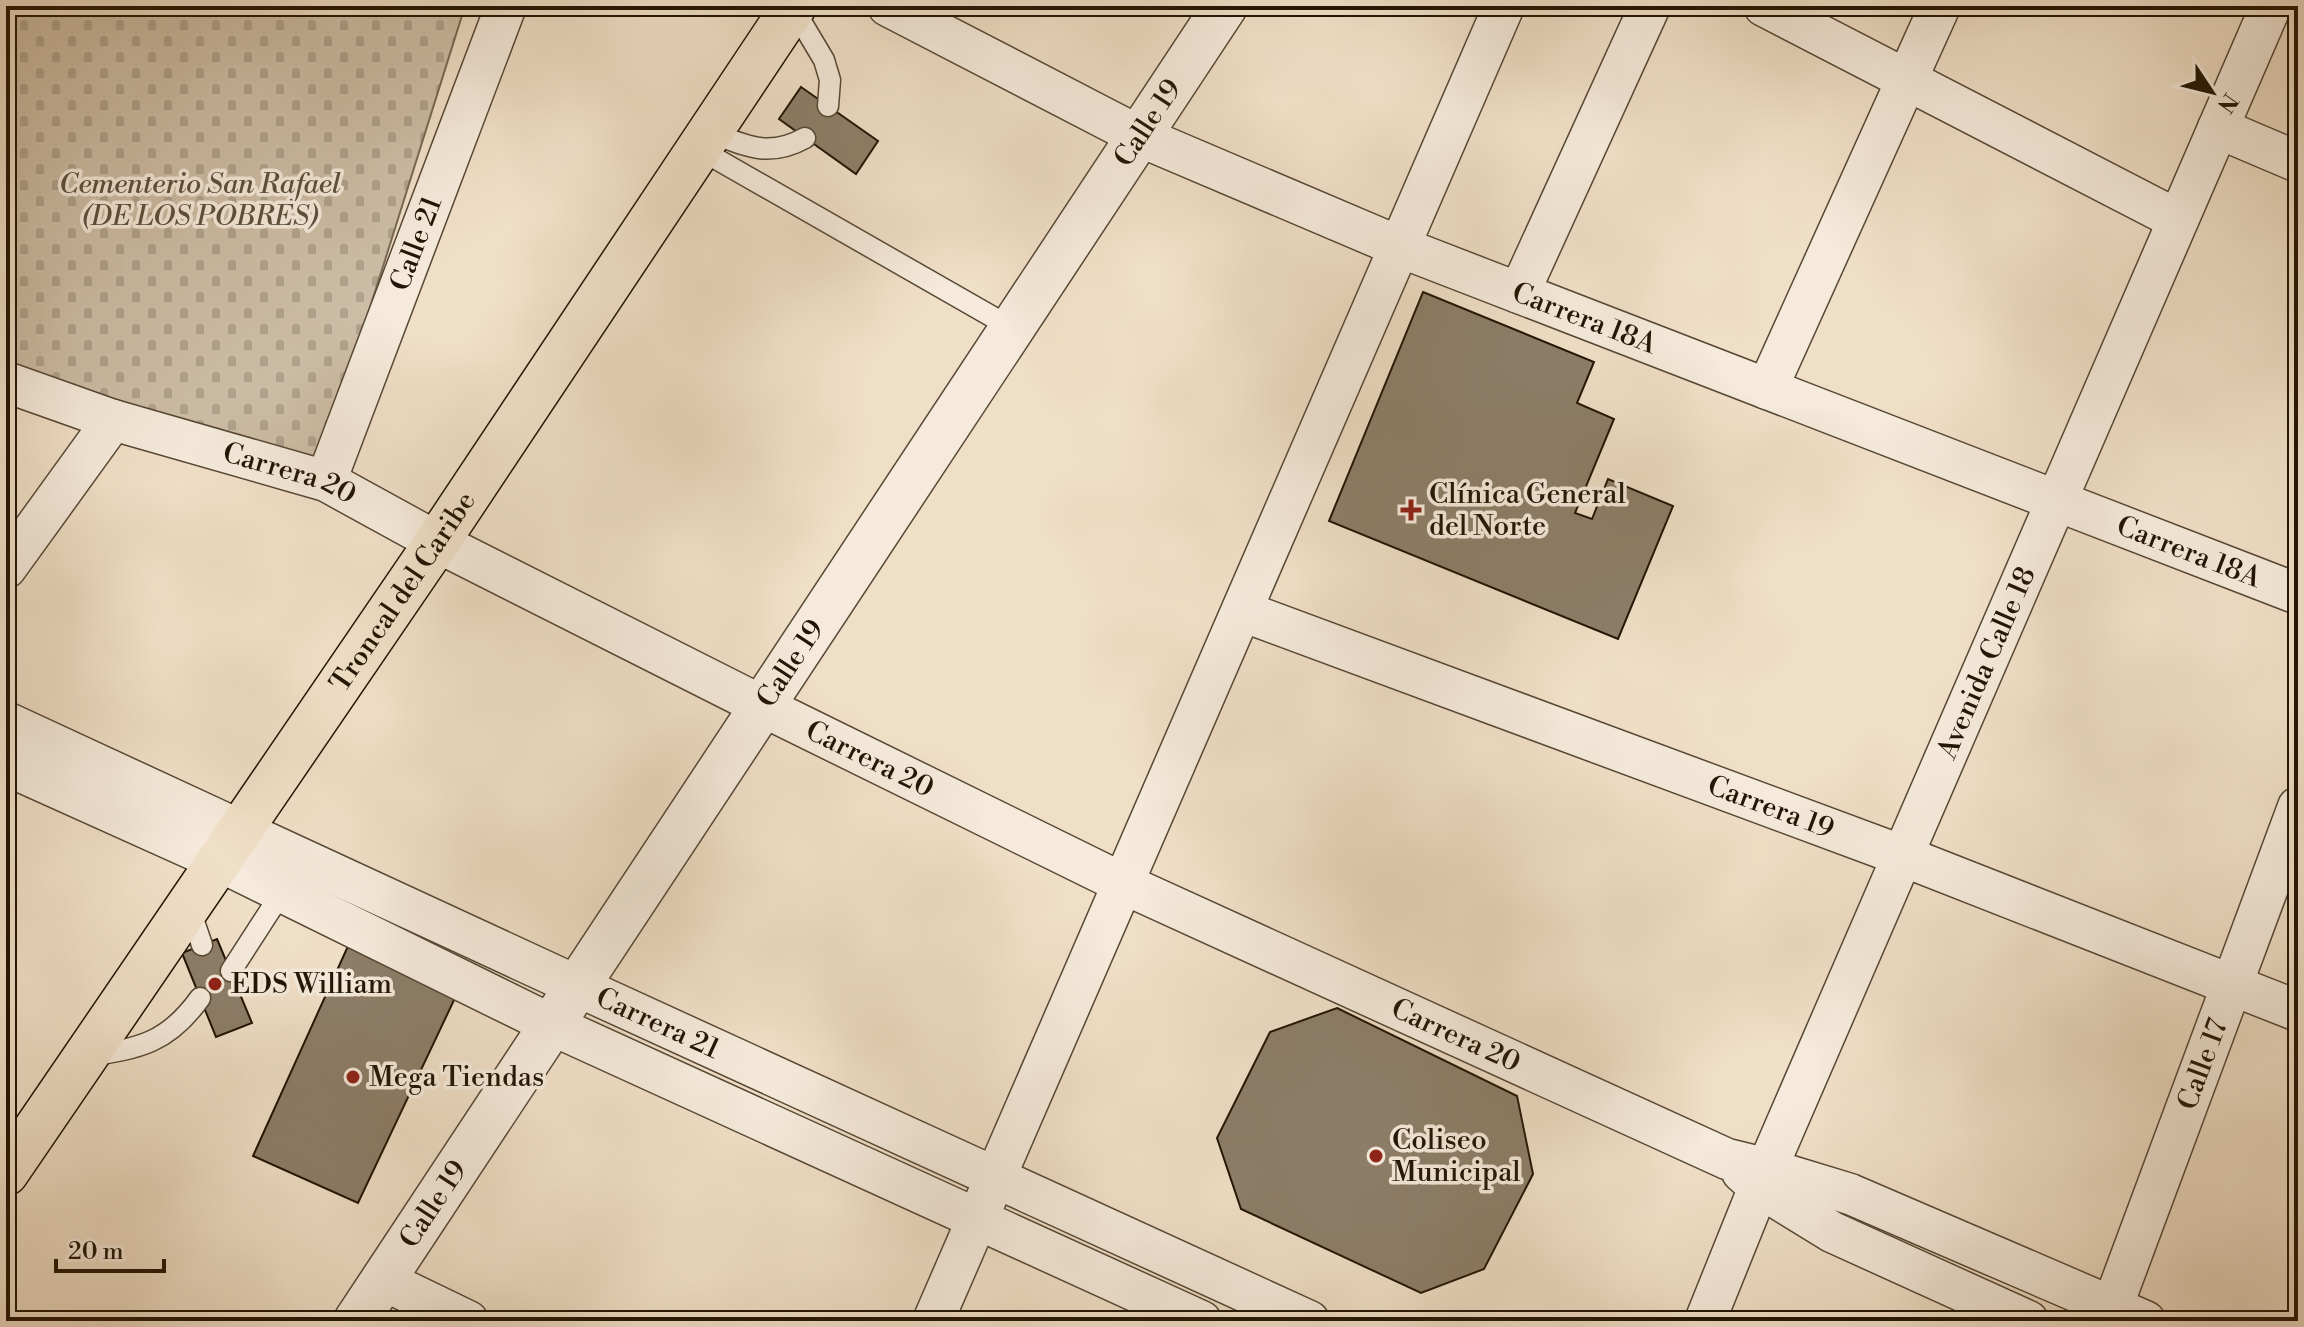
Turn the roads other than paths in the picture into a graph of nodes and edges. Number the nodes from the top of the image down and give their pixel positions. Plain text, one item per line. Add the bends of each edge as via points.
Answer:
1 (506, 6) edge
2 (888, 6) edge
3 (1225, 6) edge
4 (1504, 6) edge
5 (1650, 6) edge
6 (1764, 6) edge
7 (1940, 6) edge
8 (2271, 6) edge
9 (794, 7) edge
10 (1907, 80) junction
11 (828, 106) dead end
12 (2218, 128) junction
13 (1139, 136) junction
14 (805, 138) dead end
15 (705, 140) junction
16 (2298, 162) edge
17 (2178, 220) junction
18 (1400, 247) junction
19 (1519, 293) junction
20 (1012, 328) junction
21 (6, 382) edge
22 (1767, 389) junction
23 (113, 420) junction
24 (326, 481) junction
25 (2057, 501) junction
26 (437, 542) junction
27 (6, 568) edge
28 (2298, 594) edge
29 (1242, 611) junction
30 (762, 706) junction
31 (6, 722) edge
32 (6, 765) edge
33 (2298, 807) edge
34 (230, 846) junction
35 (1903, 856) junction
36 (1124, 884) junction
37 (282, 892) junction
38 (231, 971) dead end
39 (577, 986) junction
40 (2233, 986) junction
41 (200, 998) dead end
42 (2298, 1011) edge
43 (552, 1025) junction
44 (85, 1057) junction
45 (6, 1173) edge
46 (995, 1178) junction
47 (1763, 1178) junction
48 (978, 1218) junction
49 (383, 1280) junction
50 (2122, 1316) edge
51 (356, 1321) edge
52 (468, 1321) edge
53 (933, 1321) edge
54 (1201, 1321) edge
55 (1309, 1321) edge
56 (1705, 1321) edge
57 (2028, 1321) edge

1 - 24 street, Calle 21
2 - 13 street, Carrera 18A
3 - 13 street, Calle 19
4 - 18 street
5 - 19 street
6 - 10 street
7 - 10 street
8 - 12 street, Avenida Calle 18
9 - 11 lane via 824,60 830,80
9 - 15 main road, Troncal del Caribe
10 - 17 street
10 - 22 street
12 - 16 street
12 - 17 street, Avenida Calle 18
13 - 18 street, Carrera 18A
13 - 20 street, Calle 19
14 - 15 lane via 789,147 758,150
15 - 20 lane
15 - 26 main road, Troncal del Caribe
17 - 25 street, Avenida Calle 18
18 - 19 street, Carrera 18A
18 - 29 street
19 - 22 street, Carrera 18A
20 - 30 street, Calle 19
21 - 23 street, Carrera 20
22 - 25 street, Carrera 18A
23 - 24 street, Carrera 20
23 - 27 street
24 - 26 street, Carrera 20
25 - 28 street, Carrera 18A
25 - 35 street, Avenida Calle 18
26 - 30 street, Carrera 20
26 - 34 main road, Troncal del Caribe
29 - 35 street, Carrera 19
29 - 36 street
30 - 36 street, Carrera 20
30 - 39 street, Calle 19
31 - 34 street, Carrera 21
32 - 34 street, Carrera 21
33 - 40 street, Calle 17
34 - 37 street, Carrera 21
34 - 39 street, Carrera 21
34 - 44 main road, Troncal del Caribe via 195,925
35 - 40 street, Carrera 19
35 - 47 street, Avenida Calle 18
36 - 46 street
36 - 47 street, Carrera 20
37 - 38 lane
37 - 43 street, Carrera 21
39 - 43 street, Calle 19
39 - 46 street, Carrera 21
40 - 42 street, Carrera 19
40 - 50 street, Calle 17
41 - 44 lane via 158,1039
43 - 48 street, Carrera 21
43 - 49 street, Calle 19
44 - 45 main road, Troncal del Caribe
46 - 48 street
46 - 55 street, Carrera 21
47 - 50 street, Carrera 20 via 1850,1194
47 - 56 street, Avenida Calle 18
47 - 57 street, Carrera 20 via 1832,1232
48 - 53 street
48 - 54 street, Carrera 21
49 - 51 street, Calle 19
49 - 52 street

